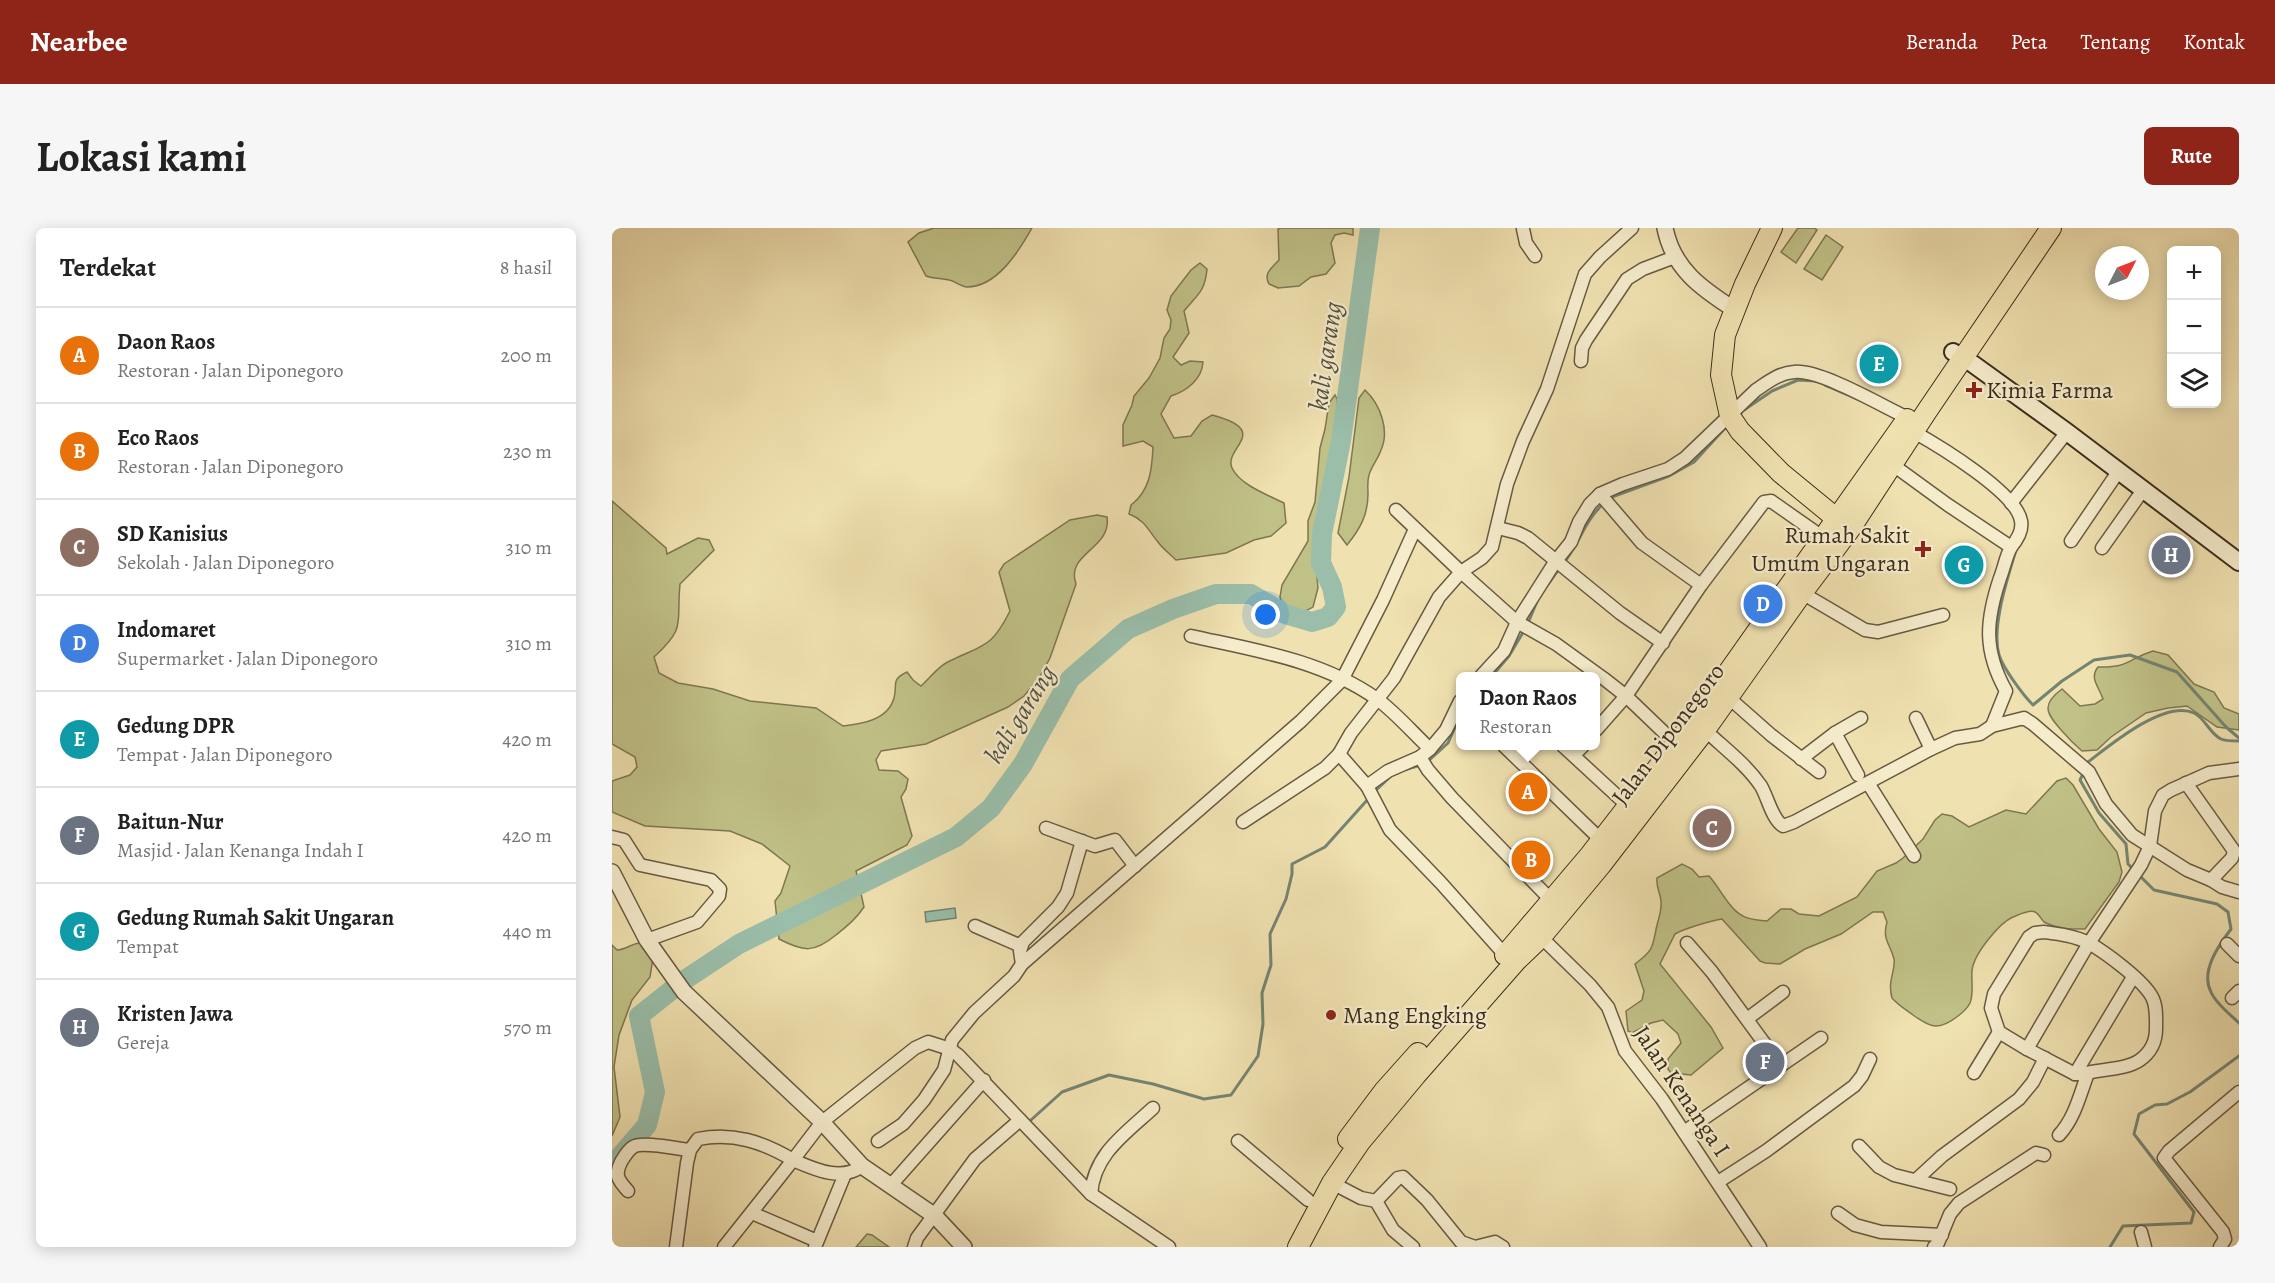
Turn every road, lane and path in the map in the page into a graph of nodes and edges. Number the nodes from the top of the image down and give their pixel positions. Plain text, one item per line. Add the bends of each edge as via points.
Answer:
1 (1525, 228) edge
2 (1632, 228) edge
3 (1665, 228) edge
4 (1772, 228) edge
5 (2036, 228) edge
6 (2051, 228) edge
7 (1535, 256) dead end
8 (1675, 257) junction
9 (1735, 310) junction
10 (1958, 355) junction
11 (1581, 361) dead end
12 (1912, 421) junction
13 (1733, 422) junction
14 (2067, 432) junction
15 (1893, 465) junction
16 (2118, 472) junction
17 (2143, 490) junction
18 (1602, 496) junction
19 (2011, 503) junction
20 (1396, 510) dead end
21 (1843, 525) junction
22 (1498, 528) junction
23 (1415, 529) junction
24 (2071, 541) dead end
25 (1830, 542) junction
26 (2011, 547) junction
27 (2102, 548) dead end
28 (2239, 562) edge
29 (1558, 564) junction
30 (1461, 572) junction
31 (1701, 585) junction
32 (1802, 593) junction
33 (1943, 615) dead end
34 (1522, 624) junction
35 (1191, 636) dead end
36 (1664, 643) junction
37 (1488, 672) edge
38 (1594, 672) edge
39 (1600, 677) edge
40 (1342, 680) junction
41 (1626, 696) junction
42 (1728, 697) junction
43 (1377, 699) junction
44 (1456, 711) edge
45 (1861, 718) dead end
46 (1916, 718) dead end
47 (1600, 725) edge
48 (1992, 726) junction
49 (1705, 730) junction
50 (1835, 733) junction
51 (1676, 744) junction
52 (1430, 749) junction
53 (1931, 749) junction
54 (1507, 750) edge
55 (1578, 750) edge
56 (1339, 754) junction
57 (1801, 759) junction
58 (1423, 762) junction
59 (2239, 769) edge
60 (1819, 771) dead end
61 (1858, 775) dead end
62 (1868, 783) junction
63 (2186, 783) junction
64 (1369, 790) junction
65 (1628, 806) junction
66 (1243, 822) dead end
67 (1046, 828) dead end
68 (612, 837) edge
69 (1082, 841) junction
70 (2150, 846) junction
71 (1597, 853) junction
72 (1914, 856) dead end
73 (1135, 866) junction
74 (612, 872) edge
75 (2211, 880) junction
76 (2239, 892) edge
77 (1551, 901) junction
78 (975, 926) dead end
79 (1540, 937) junction
80 (651, 938) junction
81 (1687, 943) dead end
82 (2089, 943) junction
83 (2227, 944) dead end
84 (1021, 946) junction
85 (1505, 955) junction
86 (2239, 956) edge
87 (1022, 964) junction
88 (2133, 977) junction
89 (1488, 984) junction
90 (1783, 992) dead end
91 (1747, 1019) junction
92 (1999, 1032) junction
93 (1821, 1038) dead end
94 (2027, 1049) junction
95 (950, 1050) junction
96 (2045, 1058) junction
97 (1870, 1059) dead end
98 (1781, 1066) junction
99 (1974, 1073) dead end
100 (2082, 1073) junction
101 (984, 1080) junction
102 (2239, 1092) edge
103 (1153, 1108) dead end
104 (1020, 1120) junction
105 (822, 1122) junction
106 (1684, 1132) junction
107 (2059, 1135) dead end
108 (878, 1141) dead end
109 (1238, 1141) dead end
110 (1859, 1146) dead end
111 (690, 1150) junction
112 (2044, 1155) dead end
113 (793, 1160) junction
114 (862, 1166) junction
115 (845, 1174) junction
116 (1917, 1179) junction
117 (1718, 1182) junction
118 (1332, 1183) junction
119 (891, 1185) junction
120 (1950, 1189) dead end
121 (628, 1191) dead end
122 (1091, 1194) junction
123 (1308, 1200) junction
124 (1376, 1201) junction
125 (1838, 1213) dead end
126 (752, 1214) junction
127 (935, 1216) junction
128 (2141, 1232) dead end
129 (1942, 1234) junction
130 (1758, 1243) edge
131 (816, 1244) edge
132 (1161, 1245) edge
133 (675, 1247) edge
134 (724, 1247) edge
135 (914, 1247) edge
136 (964, 1247) edge
137 (1283, 1247) edge
138 (1298, 1247) edge
139 (1413, 1247) edge
140 (1503, 1247) edge
141 (1746, 1247) edge
142 (1934, 1247) edge
143 (2145, 1247) edge
144 (2220, 1247) edge

1 - 7 street via 1526,243
2 - 22 street via 1585,274 1547,388 1507,484
3 - 8 street
4 - 9 main road
5 - 10 main road, Jalan Diponegoro
6 - 10 main road, Jalan Diponegoro
8 - 9 street via 1697,284
8 - 11 street via 1627,279 1586,340
9 - 13 main road via 1725,336 1721,375
10 - 12 main road, Jalan Diponegoro
10 - 14 main road
12 - 13 street via 1816,376 1796,372 1768,381
12 - 15 main road, Jalan Diponegoro
12 - 19 street
12 - 21 main road, Jalan Diponegoro
13 - 18 street via 1668,469 1623,483
13 - 21 main road via 1781,473
14 - 16 main road
14 - 19 street
15 - 21 main road, Jalan Diponegoro
15 - 26 street
16 - 17 main road
16 - 24 street
17 - 27 street
17 - 28 main road
18 - 29 street via 1584,512
18 - 31 street via 1642,543
19 - 26 street via 2022,526
20 - 23 street
21 - 25 main road, Jalan Diponegoro
22 - 29 street via 1528,538
22 - 30 street via 1492,547
23 - 30 street
23 - 40 street
25 - 31 street via 1769,500
25 - 32 main road, Jalan Diponegoro
25 - 51 main road, Jalan Diponegoro
26 - 48 street via 1992,600 1988,626 1990,650 2006,691
29 - 34 street
29 - 36 street
30 - 34 street
30 - 43 street via 1439,597 1405,660
31 - 36 street
32 - 33 street via 1865,630 1878,632
32 - 42 main road, Jalan Diponegoro
34 - 37 street
34 - 38 street
35 - 40 street via 1290,658
36 - 41 street
39 - 41 street
40 - 43 street
40 - 73 street via 1301,721
41 - 47 street
41 - 51 street
42 - 49 main road, Jalan Diponegoro
42 - 57 street
43 - 52 street
43 - 56 street
44 - 52 street
45 - 50 street
46 - 53 street
48 - 53 street via 1980,734 1955,738
48 - 70 street via 2024,718 2040,729 2086,770 2123,826
49 - 62 street via 1753,775 1769,800 1775,819 1783,826
49 - 71 main road, Jalan Diponegoro
50 - 57 street
50 - 61 street
51 - 65 main road, Jalan Diponegoro
52 - 58 street
53 - 62 street
54 - 71 street
55 - 65 street
56 - 64 street
56 - 66 street via 1325,768
57 - 60 street
58 - 64 street via 1388,771
58 - 77 street
59 - 63 street via 2209,773
62 - 72 street
63 - 70 street via 2159,802
63 - 75 street via 2234,851
64 - 85 street via 1390,830
65 - 71 main road, Jalan Diponegoro
67 - 69 street
68 - 80 street via 624,840 640,865 711,880 719,886 719,896 699,920
69 - 73 street via 1095,846 1115,840
69 - 84 street via 1058,907
70 - 75 street
70 - 82 street
71 - 77 main road, Jalan Diponegoro
71 - 79 main road, Jalan Diponegoro
73 - 87 street
74 - 80 street
75 - 76 street
77 - 85 main road, Jalan Diponegoro
78 - 84 street
79 - 89 main road, Jalan Diponegoro
79 - 106 street, Jalan Kenanga I via 1604,1000 1625,1051
80 - 105 street via 684,992
81 - 91 street
82 - 88 street
82 - 92 street via 2044,932 2029,936 1991,1001
82 - 94 street
83 - 86 street
84 - 87 street
85 - 89 main road, Jalan Diponegoro
87 - 95 street via 965,1023 952,1040
88 - 100 street
88 - 100 street via 2153,998 2154,1045 2132,1065
89 - 118 main road, Jalan Diponegoro via 1360,1142
89 - 123 main road, Jalan Diponegoro via 1366,1114
90 - 91 street
91 - 98 street
92 - 94 street
92 - 99 street
93 - 98 street
94 - 96 street
95 - 101 street
95 - 105 street via 928,1042 921,1044
95 - 108 street via 944,1070 924,1100 903,1124
96 - 100 street
96 - 116 street via 2019,1099
97 - 117 street via 1859,1082 1850,1090
98 - 106 street
100 - 107 street via 2075,1109
101 - 104 street
101 - 119 street
102 - 144 street via 2164,1158 2223,1232 2225,1239
103 - 122 street via 1101,1158
104 - 122 street
104 - 127 street via 975,1160
105 - 113 street
105 - 114 street
106 - 117 street, Jalan Kenanga I
109 - 123 street
110 - 116 street via 1888,1172
111 - 113 street via 698,1139 733,1137 761,1143
111 - 121 street via 642,1145 632,1148 617,1174
111 - 133 street
112 - 129 street via 2036,1153 1964,1199 1950,1214
113 - 115 street via 820,1171
113 - 126 street
114 - 115 street
114 - 119 street
115 - 131 street
116 - 120 street
117 - 130 street, Jalan Kenanga I
118 - 124 street
118 - 138 main road, Jalan Diponegoro
119 - 127 street
122 - 132 street
123 - 137 main road, Jalan Diponegoro
124 - 139 street via 1393,1230
124 - 140 street via 1403,1177 1461,1242 1475,1246 1495,1242
125 - 129 street via 1855,1225 1881,1232
126 - 131 street
126 - 134 street
127 - 135 street
127 - 136 street
128 - 143 street
129 - 142 street
130 - 141 street

